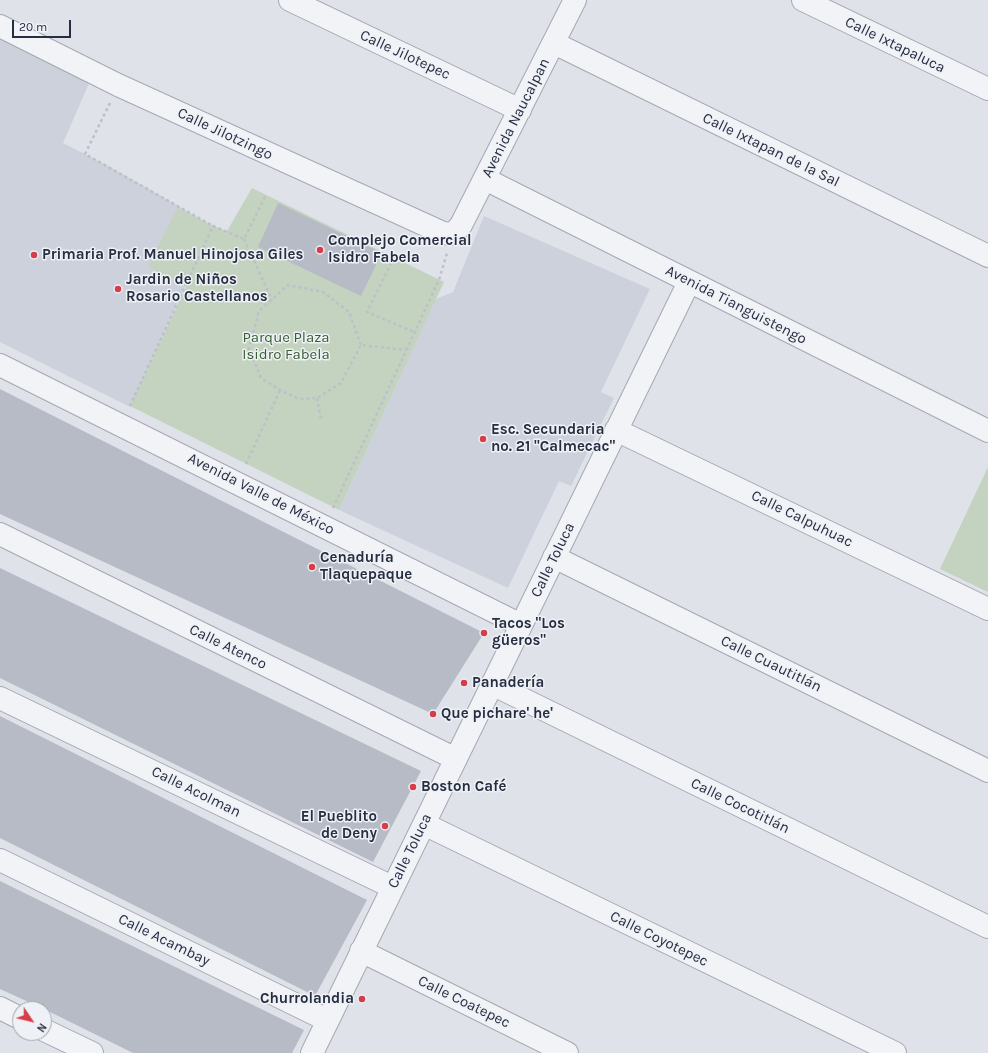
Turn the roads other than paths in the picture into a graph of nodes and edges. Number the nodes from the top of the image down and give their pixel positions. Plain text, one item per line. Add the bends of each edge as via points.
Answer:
1 (290, 0) edge
2 (575, 0) edge
3 (803, 0) edge
4 (0, 26) edge
5 (554, 43) junction
6 (988, 89) edge
7 (520, 110) junction
8 (485, 179) junction
9 (453, 234) joint
10 (988, 256) edge
11 (689, 282) junction
12 (0, 364) edge
13 (616, 430) junction
14 (988, 431) edge
15 (0, 534) edge
16 (554, 557) junction
17 (988, 609) edge
18 (521, 625) junction
19 (492, 684) junction
20 (0, 698) edge
21 (456, 759) junction
22 (988, 771) edge
23 (424, 824) junction
24 (0, 860) edge
25 (392, 887) junction
26 (988, 927) edge
27 (361, 951) junction
28 (0, 1008) edge
29 (12, 1014) edge
30 (327, 1020) junction
31 (52, 1034) edge
32 (92, 1053) edge
33 (312, 1053) edge
34 (567, 1053) edge
35 (895, 1053) edge

1 - 7 street, Calle Jilotepec
2 - 5 street, Avenida Naucalpan
3 - 6 street, Calle Ixtapaluca
4 - 9 street, Calle Jilotzingo via 118,85 443,233
5 - 7 street, Avenida Naucalpan
5 - 10 street, Calle Ixtapan de la Sal
7 - 8 street, Avenida Naucalpan
8 - 9 street, Avenida Naucalpan via 461,225
8 - 11 street, Avenida Tianguistengo
11 - 13 street, Calle Toluca
11 - 14 street, Avenida Tianguistengo
12 - 18 street, Avenida Valle de México
13 - 16 street, Calle Toluca
13 - 17 street, Calle Calpuhuac
15 - 21 street, Calle Atenco
16 - 18 street, Calle Toluca
16 - 22 street, Calle Cuautitlán
18 - 19 street, Calle Toluca
19 - 21 street, Calle Toluca
19 - 26 street, Calle Cocotitlán
20 - 25 street, Calle Acolman
21 - 23 street, Calle Toluca
23 - 25 street, Calle Toluca
23 - 35 street, Calle Coyotepec
24 - 30 street, Calle Acambay
25 - 27 street, Calle Toluca
27 - 30 street, Calle Toluca
27 - 34 street, Calle Coatepec
28 - 29 street
30 - 33 street, Calle Toluca
31 - 32 street

